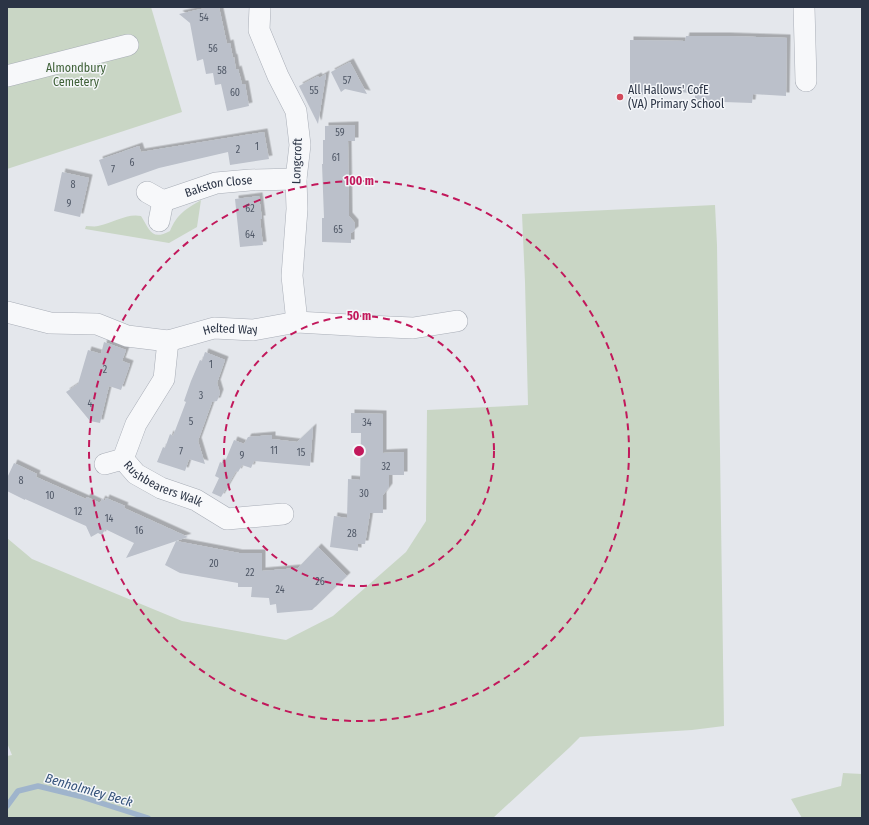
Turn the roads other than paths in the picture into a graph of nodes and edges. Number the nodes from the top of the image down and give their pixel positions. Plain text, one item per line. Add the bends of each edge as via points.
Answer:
1 (260, 7) edge
2 (804, 7) edge
3 (128, 45) dead end
4 (7, 76) edge
5 (806, 81) dead end
6 (296, 179) junction
7 (156, 205) dead end
8 (7, 312) edge
9 (457, 321) dead end
10 (297, 322) junction
11 (168, 340) junction
12 (283, 514) dead end

1 - 6 street, Longcroft via 259,30 296,111 300,144
2 - 5 street
3 - 4 street
6 - 7 street, Bakston Close via 216,183
6 - 10 street, Longcroft via 297,209 292,276
8 - 11 street, Helted Way via 50,323 96,324 127,336
9 - 10 street, Helted Way via 413,328
10 - 11 street, Helted Way via 253,330 214,328
11 - 12 street, Rushbearers Walk via 164,379 114,462 161,488 196,500 227,519

